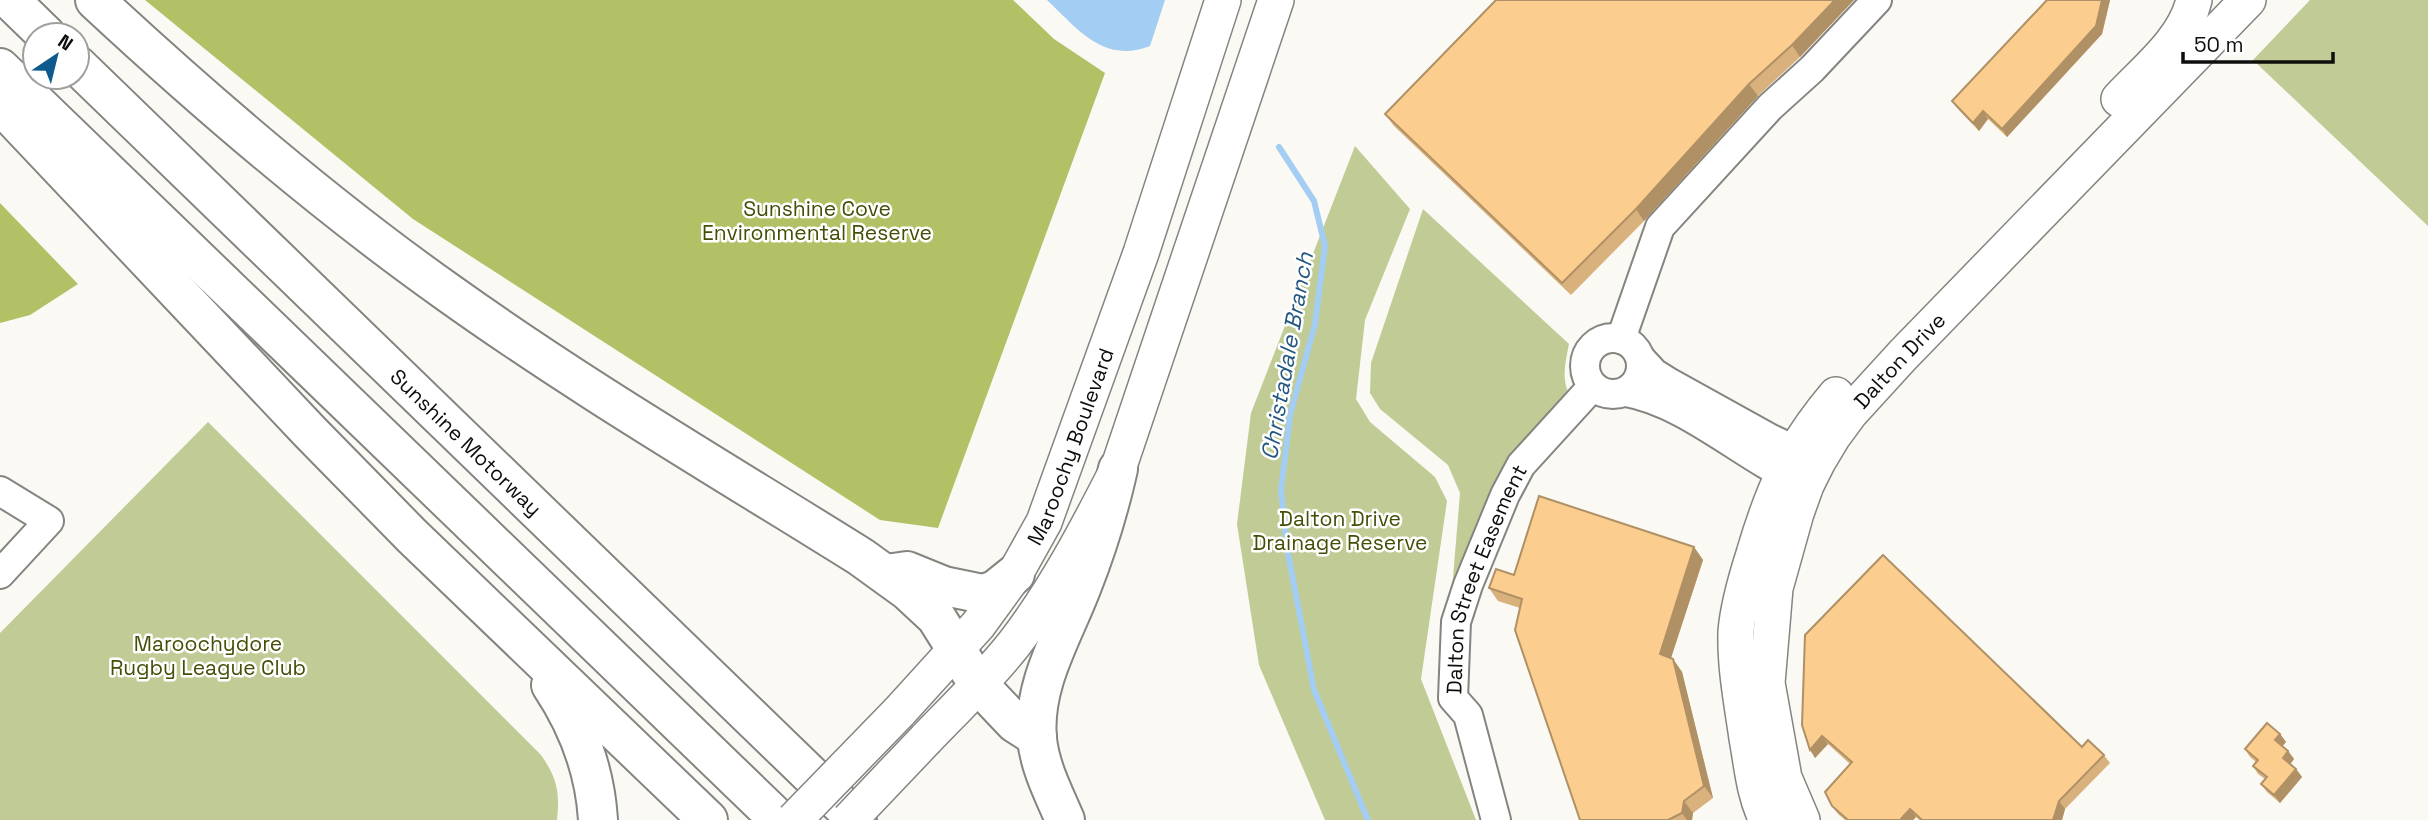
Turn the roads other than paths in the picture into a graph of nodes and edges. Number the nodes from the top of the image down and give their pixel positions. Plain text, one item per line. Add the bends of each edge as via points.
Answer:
1 (10, 0) edge
2 (95, 0) edge
3 (1223, 0) edge
4 (1276, 0) edge
5 (1877, 0) edge
6 (2194, 0) edge
7 (2248, 0) edge
8 (32, 21) edge
9 (0, 68) edge
10 (91, 79) edge
11 (0, 104) edge
12 (1621, 339) junction
13 (1641, 359) junction
14 (1587, 392) junction
15 (1626, 392) junction
16 (1797, 466) junction
17 (1118, 469) junction
18 (0, 491) edge
19 (0, 574) edge
20 (1015, 574) junction
21 (887, 575) junction
22 (517, 635) junction
23 (958, 649) junction
24 (978, 684) junction
25 (1037, 737) junction
26 (1758, 817) edge
27 (598, 820) edge
28 (708, 820) edge
29 (779, 820) edge
30 (794, 820) edge
31 (849, 820) edge
32 (857, 820) edge
33 (1065, 820) edge
34 (1496, 820) edge
35 (1802, 820) edge

1 - 8 highway
2 - 21 highway via 243,133 445,291 564,372
3 - 20 main road, Maroochy Boulevard via 1107,349 1044,522
4 - 17 main road, Maroochy Boulevard
5 - 12 street via 1660,227
6 - 16 main road, Dalton Drive via 2188,20 2172,41 1843,386
7 - 16 main road, Dalton Drive via 1903,355 1833,436
9 - 29 highway
10 - 32 highway, Sunshine Motorway
11 - 22 highway via 310,432
12 - 13 street via 1634,347
12 - 14 street via 1600,341 1588,353
13 - 15 street via 1637,383
13 - 16 street via 1654,373
14 - 15 street
14 - 34 street, Dalton Street Easement via 1521,465 1487,537 1456,622 1453,698 1468,715
15 - 16 street via 1660,402 1717,434
16 - 26 main road, Dalton Drive via 1746,580 1736,631 1739,687
16 - 35 main road, Dalton Drive via 1775,588 1767,683 1784,778
17 - 24 main road, Maroochy Boulevard via 1047,595 1014,644
17 - 25 highway via 1108,514 1042,685
18 - 19 street via 49,521
20 - 21 highway via 983,594 944,586 907,571
20 - 23 main road, Maroochy Boulevard
21 - 23 highway via 936,617
22 - 27 highway via 575,726 592,773
22 - 28 highway
23 - 24 highway
23 - 30 main road, Maroochy Boulevard, bridge
24 - 25 highway via 1015,723
24 - 31 main road, Maroochy Boulevard, bridge
25 - 33 highway via 1044,769

